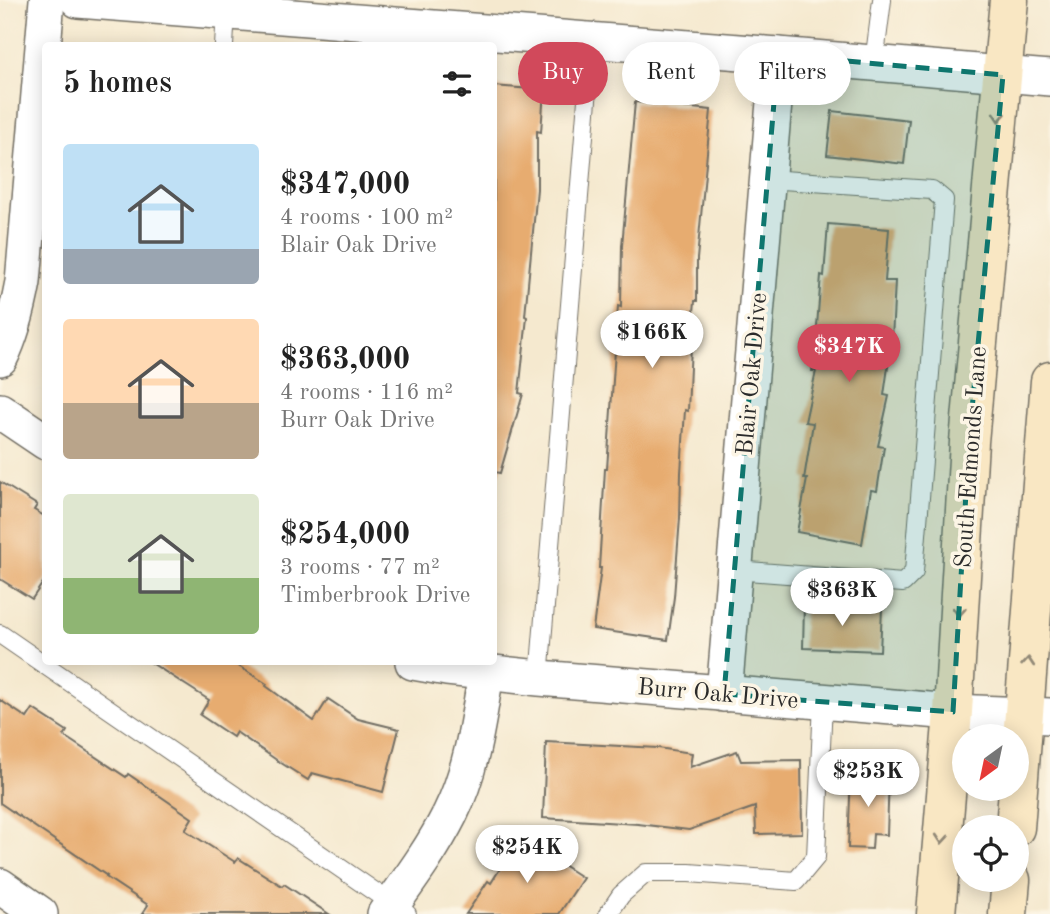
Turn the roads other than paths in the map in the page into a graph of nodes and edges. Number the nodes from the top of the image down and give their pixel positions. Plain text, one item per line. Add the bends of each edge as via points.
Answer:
1 (47, 0) edge
2 (78, 0) edge
3 (882, 0) edge
4 (1009, 0) edge
5 (226, 11) junction
6 (412, 36) edge
7 (592, 40) junction
8 (43, 42) edge
9 (224, 42) edge
10 (734, 51) edge
11 (42, 59) edge
12 (851, 61) edge
13 (874, 63) junction
14 (1003, 75) junction
15 (1050, 78) edge
16 (774, 105) edge
17 (767, 179) junction
18 (0, 359) edge
19 (1050, 381) edge
20 (0, 411) edge
21 (42, 439) edge
22 (735, 570) junction
23 (0, 634) edge
24 (42, 663) edge
25 (44, 665) edge
26 (433, 665) edge
27 (486, 673) junction
28 (539, 678) junction
29 (724, 694) junction
30 (823, 702) junction
31 (953, 712) junction
32 (1037, 715) edge
33 (1018, 815) edge
34 (0, 886) edge
35 (1010, 892) edge
36 (395, 911) edge
37 (40, 914) edge
38 (608, 914) edge
39 (936, 914) edge
40 (1008, 914) edge

1 - 8 street
2 - 5 street
3 - 13 lane
4 - 14 main road, South Edmonds Lane
5 - 6 street
5 - 9 lane
6 - 7 street
7 - 10 street
7 - 28 lane
11 - 18 street via 23,282
12 - 13 street
13 - 14 street
14 - 15 street
14 -> 31 main road, South Edmonds Lane via 969,442
16 - 17 street, Blair Oak Drive
17 - 22 street, Blair Oak Drive
17 - 22 lane via 932,190 944,200 914,572 903,583
32 -> 19 main road
20 - 21 street
22 - 29 street, Blair Oak Drive
23 - 24 lane
25 - 36 lane
26 - 27 street, Burr Oak Drive
27 - 28 street, Burr Oak Drive
27 - 36 street via 473,752 451,812
28 - 29 street, Burr Oak Drive
29 - 30 street, Burr Oak Drive
30 - 31 street, Burr Oak Drive
30 - 38 lane via 816,857 796,881 646,873
31 - 32 street, Burr Oak Drive
31 -> 39 main road, South Edmonds Lane
32 - 33 main road
34 - 37 street
35 - 40 main road

